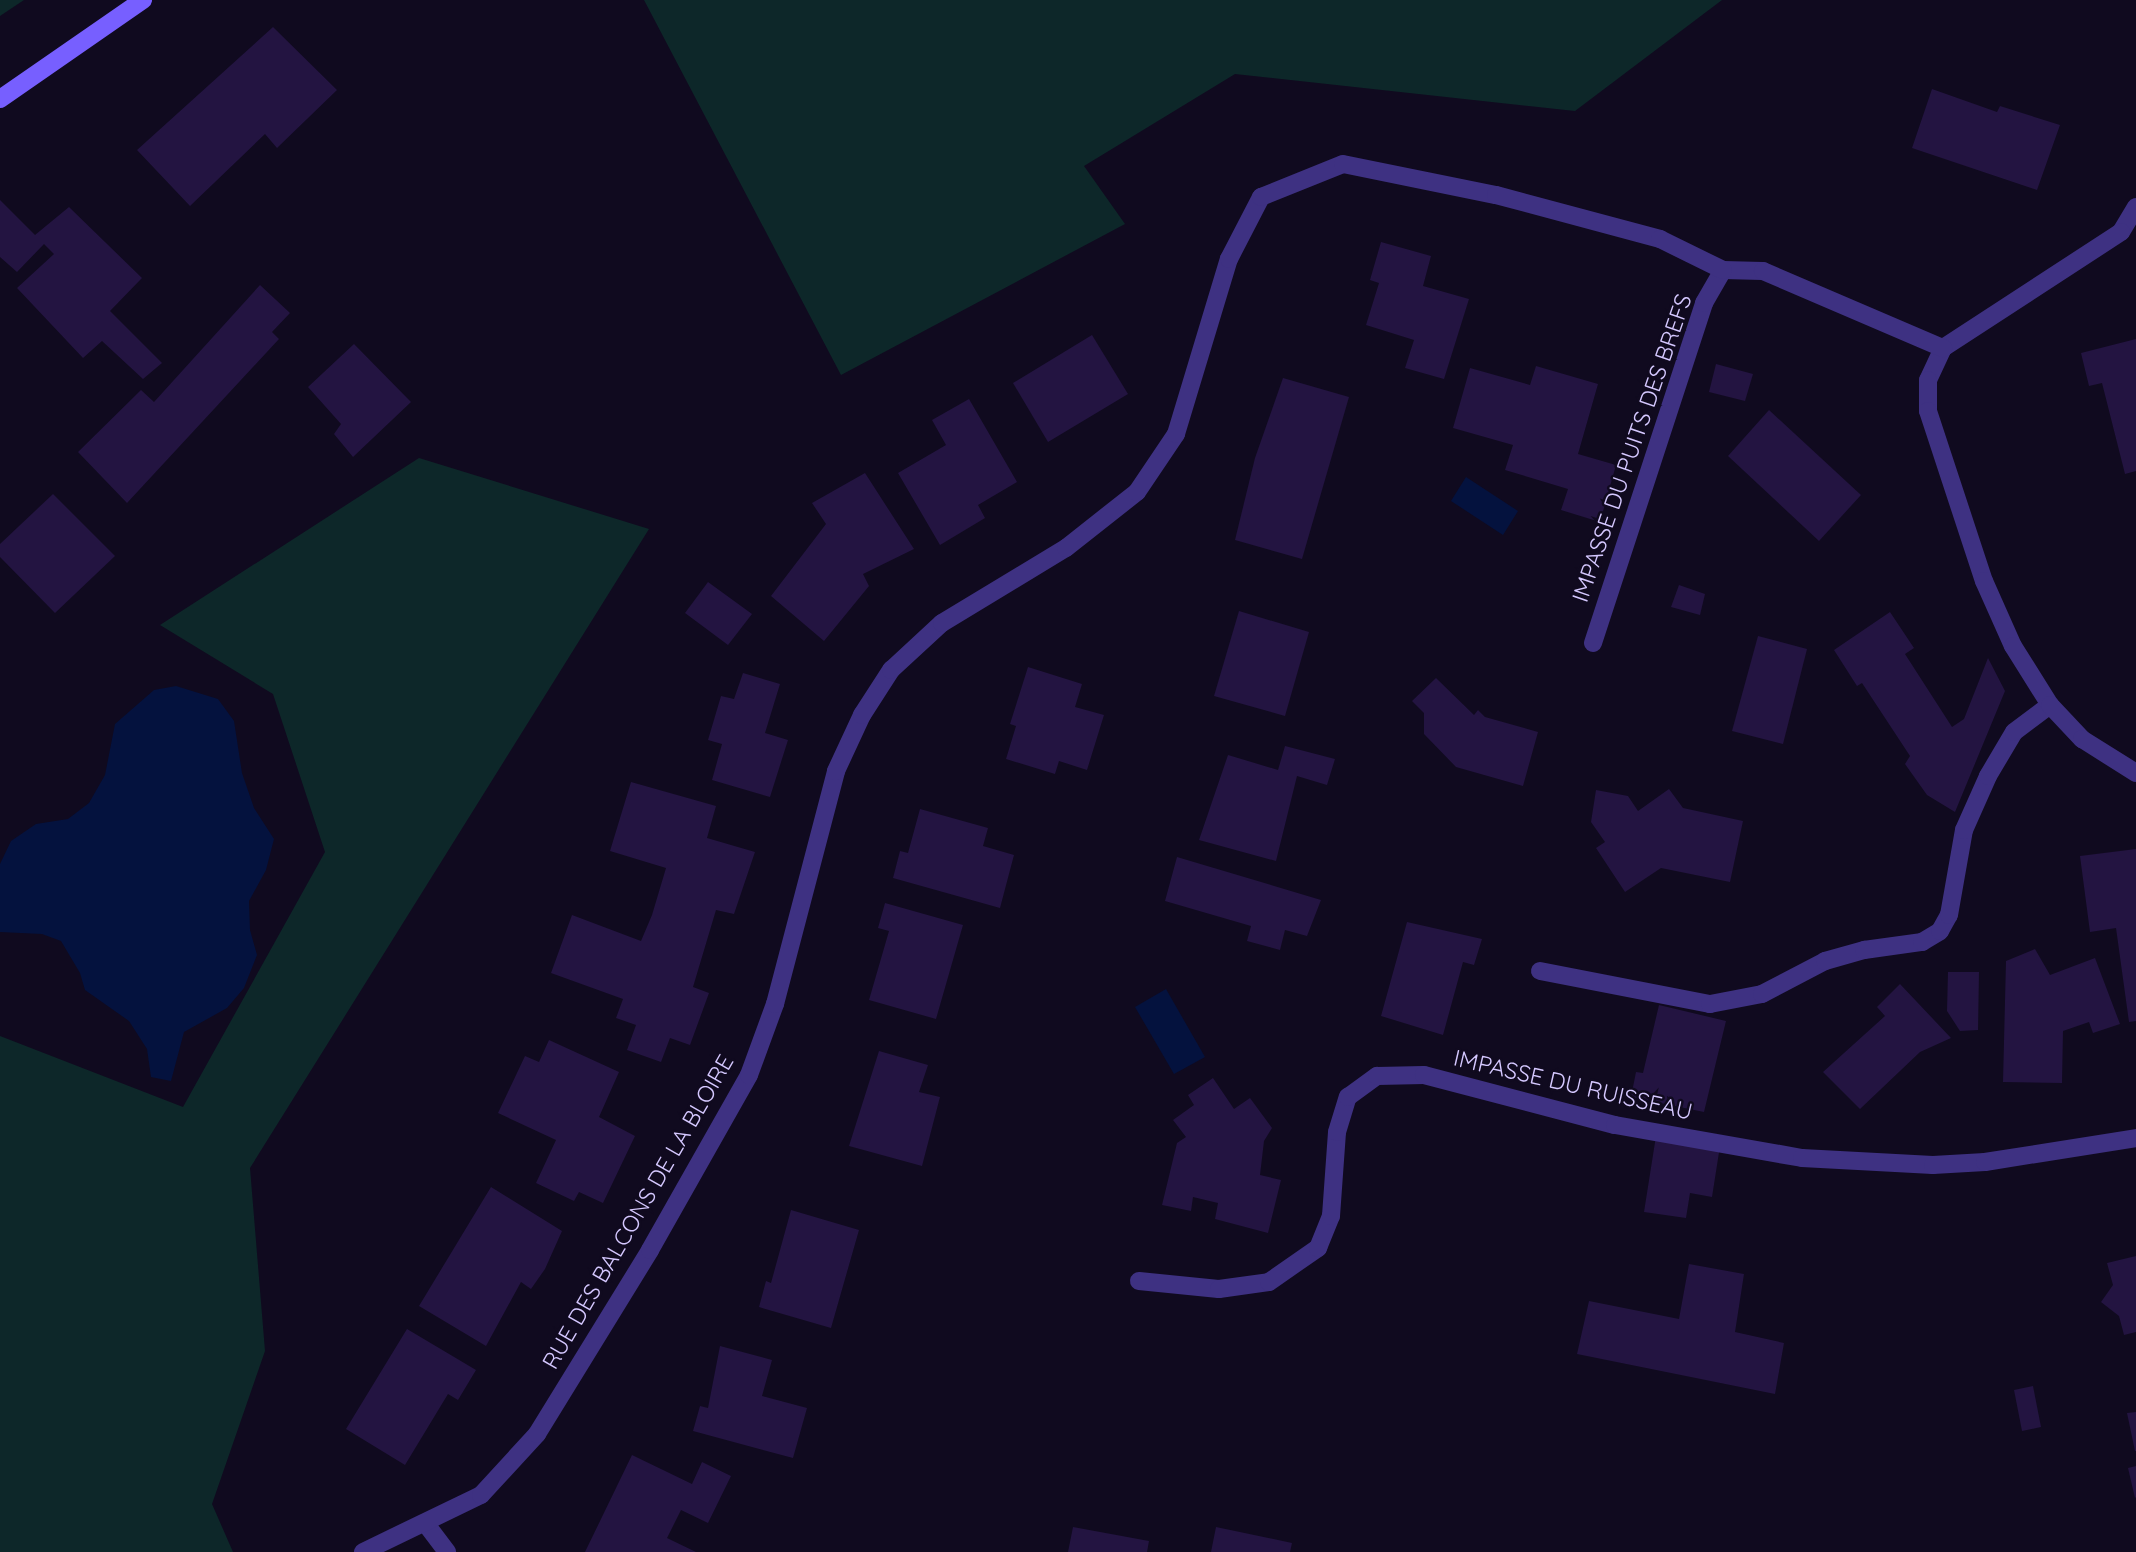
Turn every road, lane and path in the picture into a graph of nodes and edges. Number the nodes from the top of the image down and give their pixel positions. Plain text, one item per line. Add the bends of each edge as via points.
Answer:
1 (143, 0) edge
2 (0, 99) edge
3 (2136, 207) edge
4 (1723, 270) junction
5 (1943, 348) junction
6 (1593, 643) dead end
7 (2050, 705) junction
8 (2136, 773) edge
9 (1540, 971) dead end
10 (2136, 1138) edge
11 (1139, 1282) dead end
12 (426, 1524) junction
13 (363, 1552) edge
14 (447, 1552) edge

1 - 2 street
3 - 5 street via 2121,232
4 - 5 street via 1763,271
4 - 6 street, IMPASSE DU PUITS DES BREFS via 1704,303
4 - 12 street, RUE DES BALCONS DE LA BLOIRE via 1660,239 1496,195 1343,164 1261,197 1230,259 1176,434 1137,492 1066,548 942,623 891,670 862,715 836,771 775,1004 749,1075 650,1250 537,1434 481,1495
5 - 7 street via 1928,380 1928,411 1984,581 2014,646
7 - 8 street via 2082,739
7 - 9 street via 2014,732 1988,776 1964,830 1949,915 1940,931 1922,943 1825,961 1762,994 1724,1003
10 - 11 street, IMPASSE DU RUISSEAU via 1985,1162 1933,1165 1802,1158 1615,1125 1424,1075 1377,1076 1348,1097 1338,1132 1331,1216 1318,1248 1269,1282 1219,1289
12 - 13 street, RUE DES BALCONS DE LA BLOIRE
12 - 14 street

